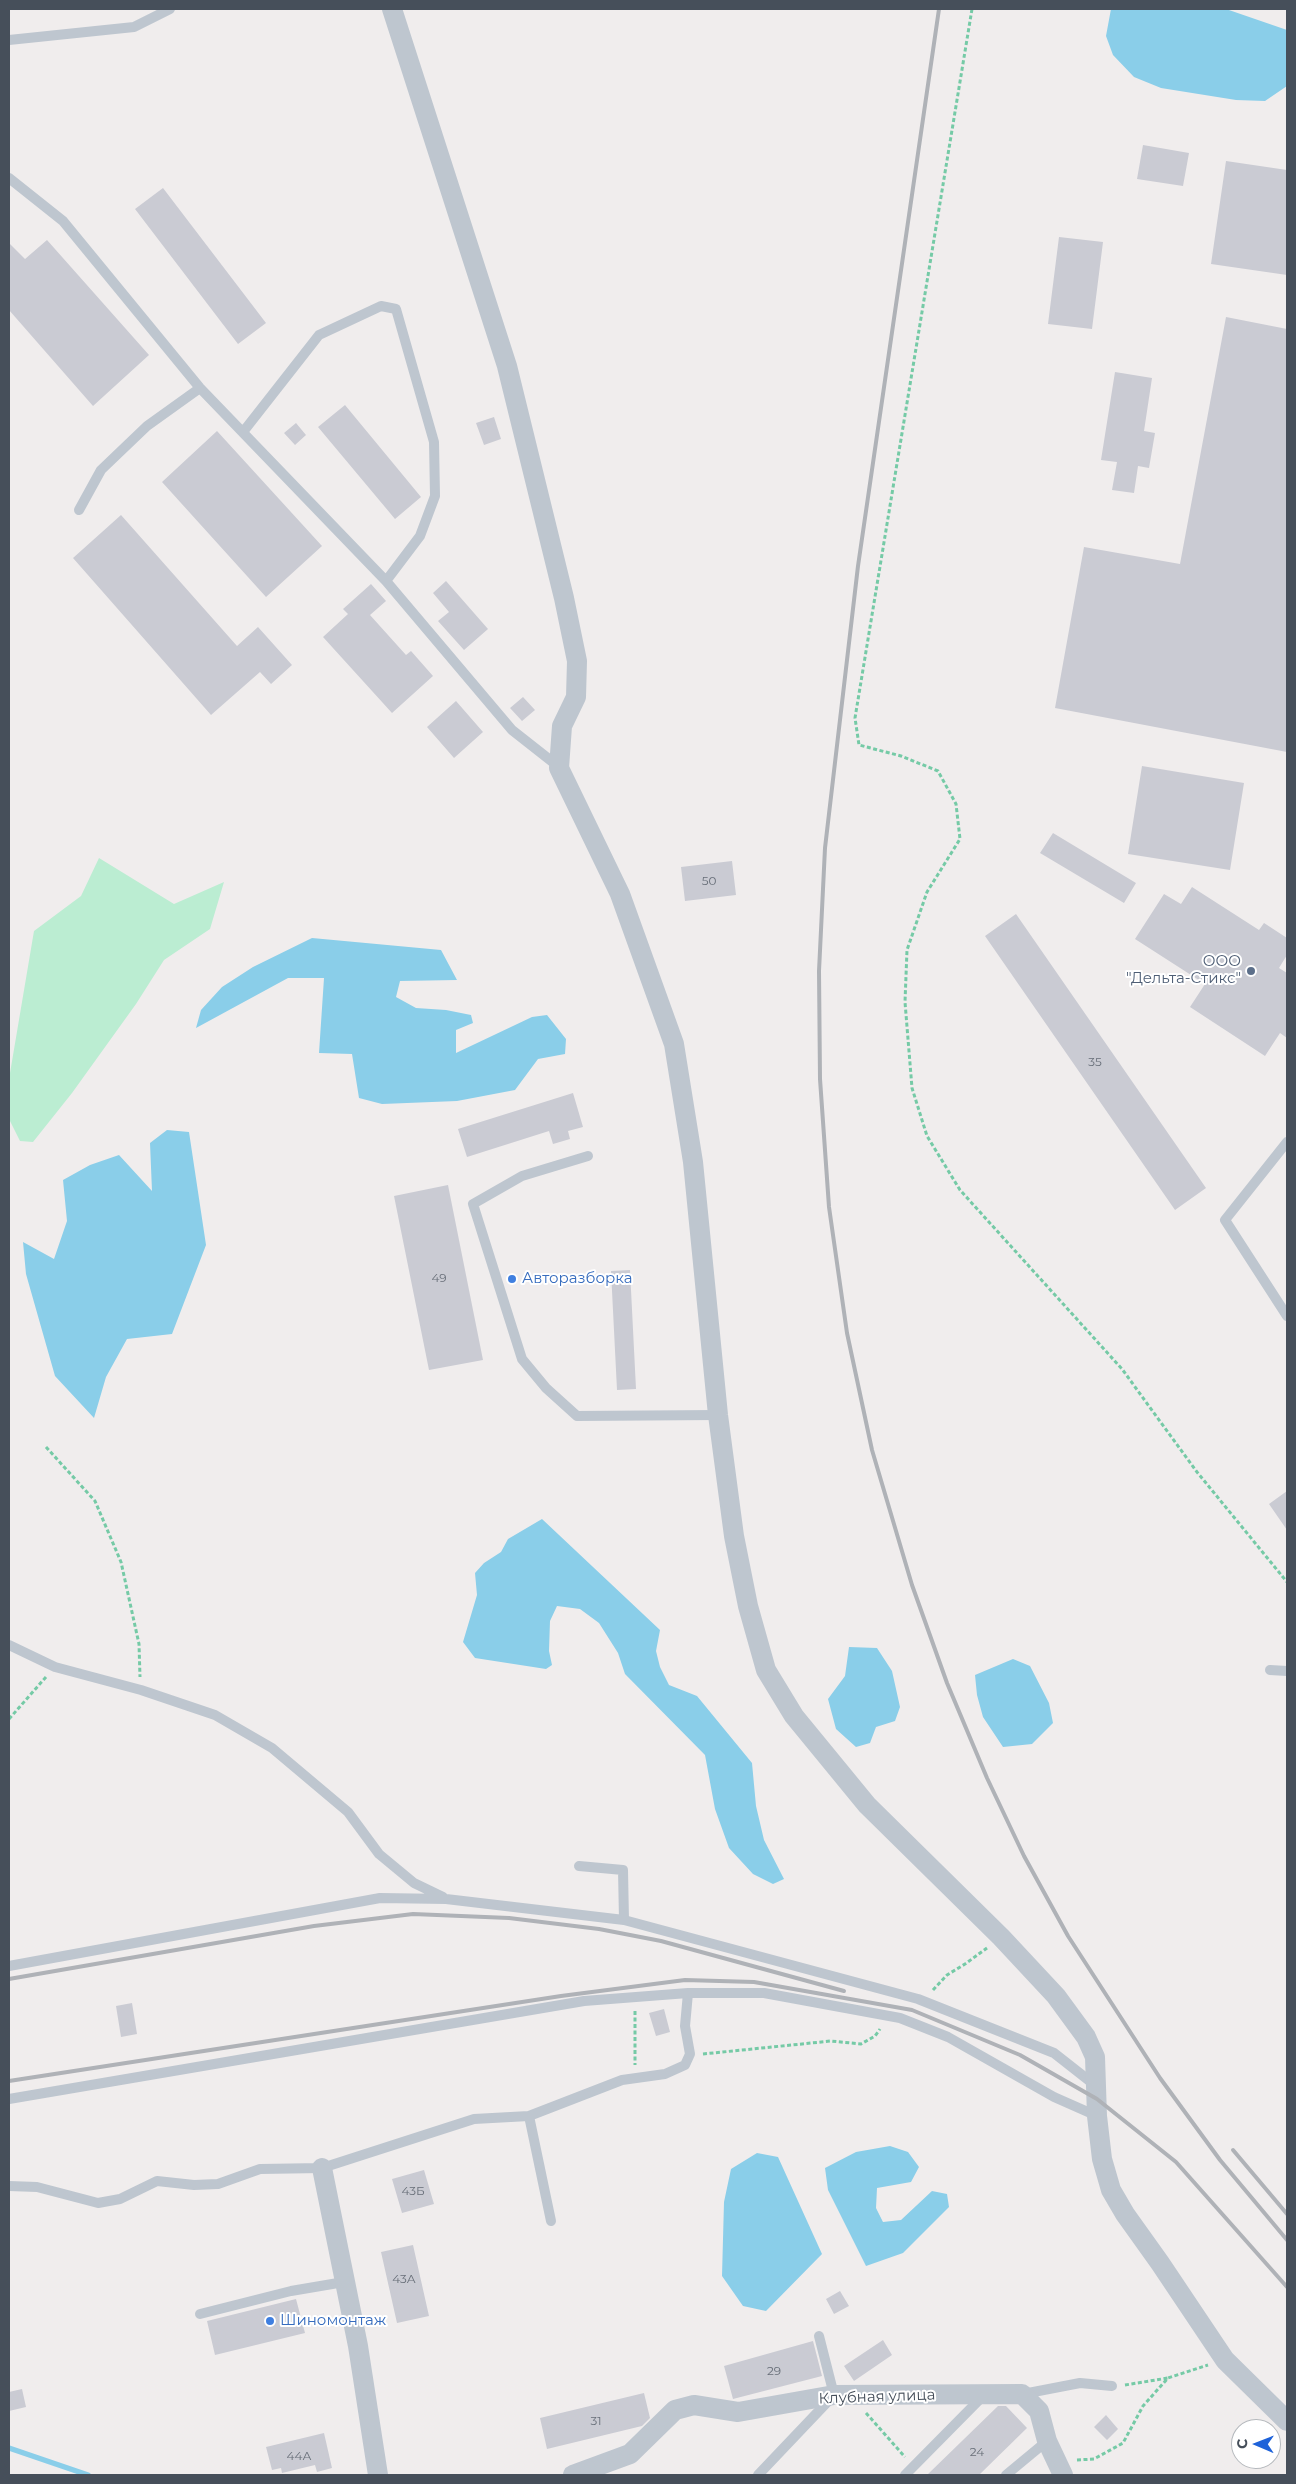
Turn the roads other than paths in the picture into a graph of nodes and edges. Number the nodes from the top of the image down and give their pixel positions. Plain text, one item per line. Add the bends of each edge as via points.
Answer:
1 (170, 9) edge
2 (392, 9) edge
3 (9, 40) edge
4 (9, 178) edge
5 (200, 388) junction
6 (243, 432) junction
7 (79, 510) dead end
8 (386, 581) junction
9 (560, 768) junction
10 (1287, 1142) edge
11 (588, 1156) dead end
12 (1287, 1316) edge
13 (718, 1415) junction
14 (9, 1645) edge
15 (1270, 1670) dead end
16 (1287, 1671) edge
17 (579, 1866) dead end
18 (446, 1899) junction
19 (624, 1920) junction
20 (9, 1966) edge
21 (688, 1993) junction
22 (1097, 2086) junction
23 (9, 2099) edge
24 (529, 2116) junction
25 (1097, 2116) junction
26 (322, 2168) junction
27 (9, 2186) edge
28 (552, 2221) dead end
29 (344, 2282) junction
30 (200, 2314) dead end
31 (819, 2336) dead end
32 (1112, 2386) road end
33 (985, 2394) junction
34 (1022, 2394) junction
35 (843, 2395) junction
36 (1287, 2421) edge
37 (1047, 2441) junction
38 (1059, 2468) edge
39 (378, 2475) edge
40 (573, 2475) edge
41 (758, 2475) edge
42 (905, 2475) edge
43 (1006, 2475) edge

1 - 3 lane via 134,27
2 - 9 street via 507,366 578,661 576,697 562,726
4 - 5 lane via 63,222
5 - 6 lane
5 - 7 lane via 147,426 101,470
6 - 8 lane
6 - 8 lane via 319,335 381,306 396,309 434,442 435,496 420,536
8 - 9 lane via 512,730
9 - 13 street via 620,894 674,1044 693,1162
10 - 12 lane via 1225,1220
11 - 13 lane via 522,1176 473,1204 522,1359 546,1388 578,1416
13 - 22 street via 734,1536 748,1606 766,1670 794,1716 867,1805 1001,1936 1056,1996 1095,2056
14 - 18 lane via 55,1667 140,1690 214,1715 272,1748 348,1812 379,1854 414,1882
15 - 16 lane
17 - 19 lane via 623,1870
18 - 19 lane
18 - 20 lane via 380,1898
19 - 22 lane via 918,1999 1054,2053
21 - 23 lane via 584,2002
21 - 24 lane via 685,2026 690,2054 685,2065 665,2074 622,2080
21 - 25 lane via 764,1994 900,2018 948,2037 1054,2097
22 - 25 street
24 - 26 lane via 474,2119
24 - 28 lane
25 - 36 street via 1102,2159 1111,2190 1125,2214 1225,2360
26 - 27 lane via 260,2169 218,2184 157,2181 120,2200 98,2203 38,2187
26 - 29 street
29 - 30 lane via 291,2291
29 - 39 street via 358,2346
31 - 35 lane
32 - 34 lane via 1080,2383
33 - 34 street, Клубная улица
33 - 35 street, Клубная улица
33 - 42 lane
34 - 37 street via 1039,2411
35 - 40 street, Клубная улица via 738,2412 694,2405 674,2410 630,2454
35 - 41 lane
37 - 38 street
37 - 43 lane

